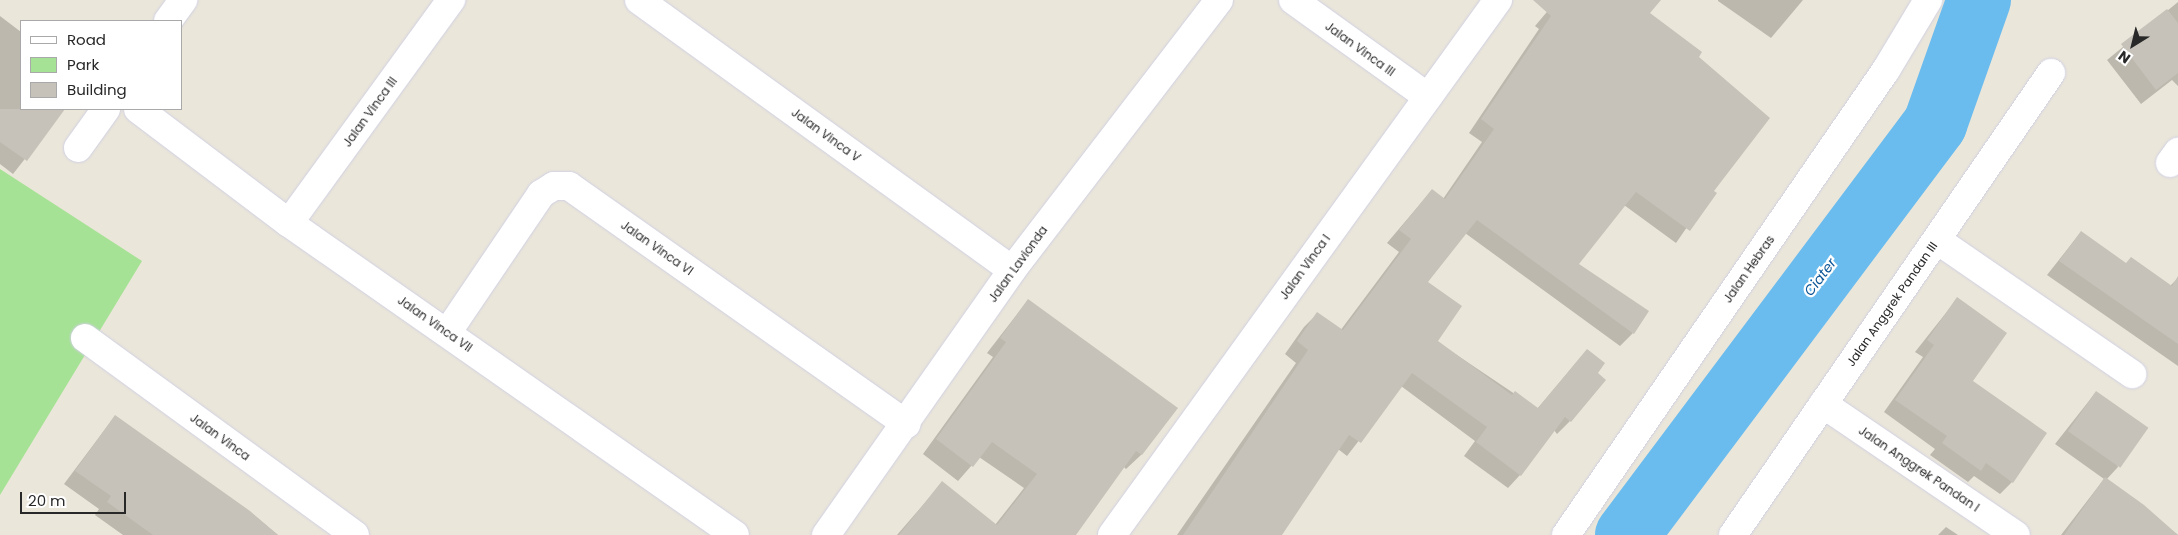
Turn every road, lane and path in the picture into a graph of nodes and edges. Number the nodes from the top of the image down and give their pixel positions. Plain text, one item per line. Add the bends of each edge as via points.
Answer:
1 (183, 0) edge
2 (452, 0) edge
3 (639, 0) edge
4 (1219, 0) edge
5 (1293, 0) edge
6 (1498, 0) edge
7 (1928, 0) edge
8 (169, 20) edge
9 (2051, 73) dead end
10 (1428, 97) junction
11 (105, 110) edge
12 (139, 110) edge
13 (78, 148) dead end
14 (289, 223) junction
15 (1937, 240) junction
16 (1012, 270) junction
17 (447, 333) junction
18 (85, 338) dead end
19 (2132, 374) dead end
20 (1823, 404) junction
21 (907, 424) junction
22 (355, 535) edge
23 (735, 535) edge
24 (826, 535) edge
25 (1112, 535) edge
26 (1566, 535) edge
27 (1733, 535) edge
28 (2016, 535) edge

1 - 8 street
2 - 14 street, Jalan Vinca III
3 - 16 street, Jalan Vinca V
4 - 16 street, Jalan Lavionda
5 - 10 street, Jalan Vinca III
6 - 10 street, Jalan Vinca I
7 - 26 street, Jalan Hebras via 1886,70
9 - 15 street, Jalan Anggrek Pandan III
10 - 25 street, Jalan Vinca I
11 - 13 street
12 - 14 street, Jalan Vinca VII
14 - 17 street, Jalan Vinca VII
15 - 19 street
15 - 20 street, Jalan Anggrek Pandan III
16 - 21 street, Jalan Lavionda
17 - 21 street, Jalan Vinca VI via 541,194 554,186 569,186
17 - 23 street, Jalan Vinca VII
18 - 22 street, Jalan Vinca
20 - 27 street, Jalan Anggrek Pandan III
20 - 28 street, Jalan Anggrek Pandan I
21 - 24 street, Jalan Lavionda

